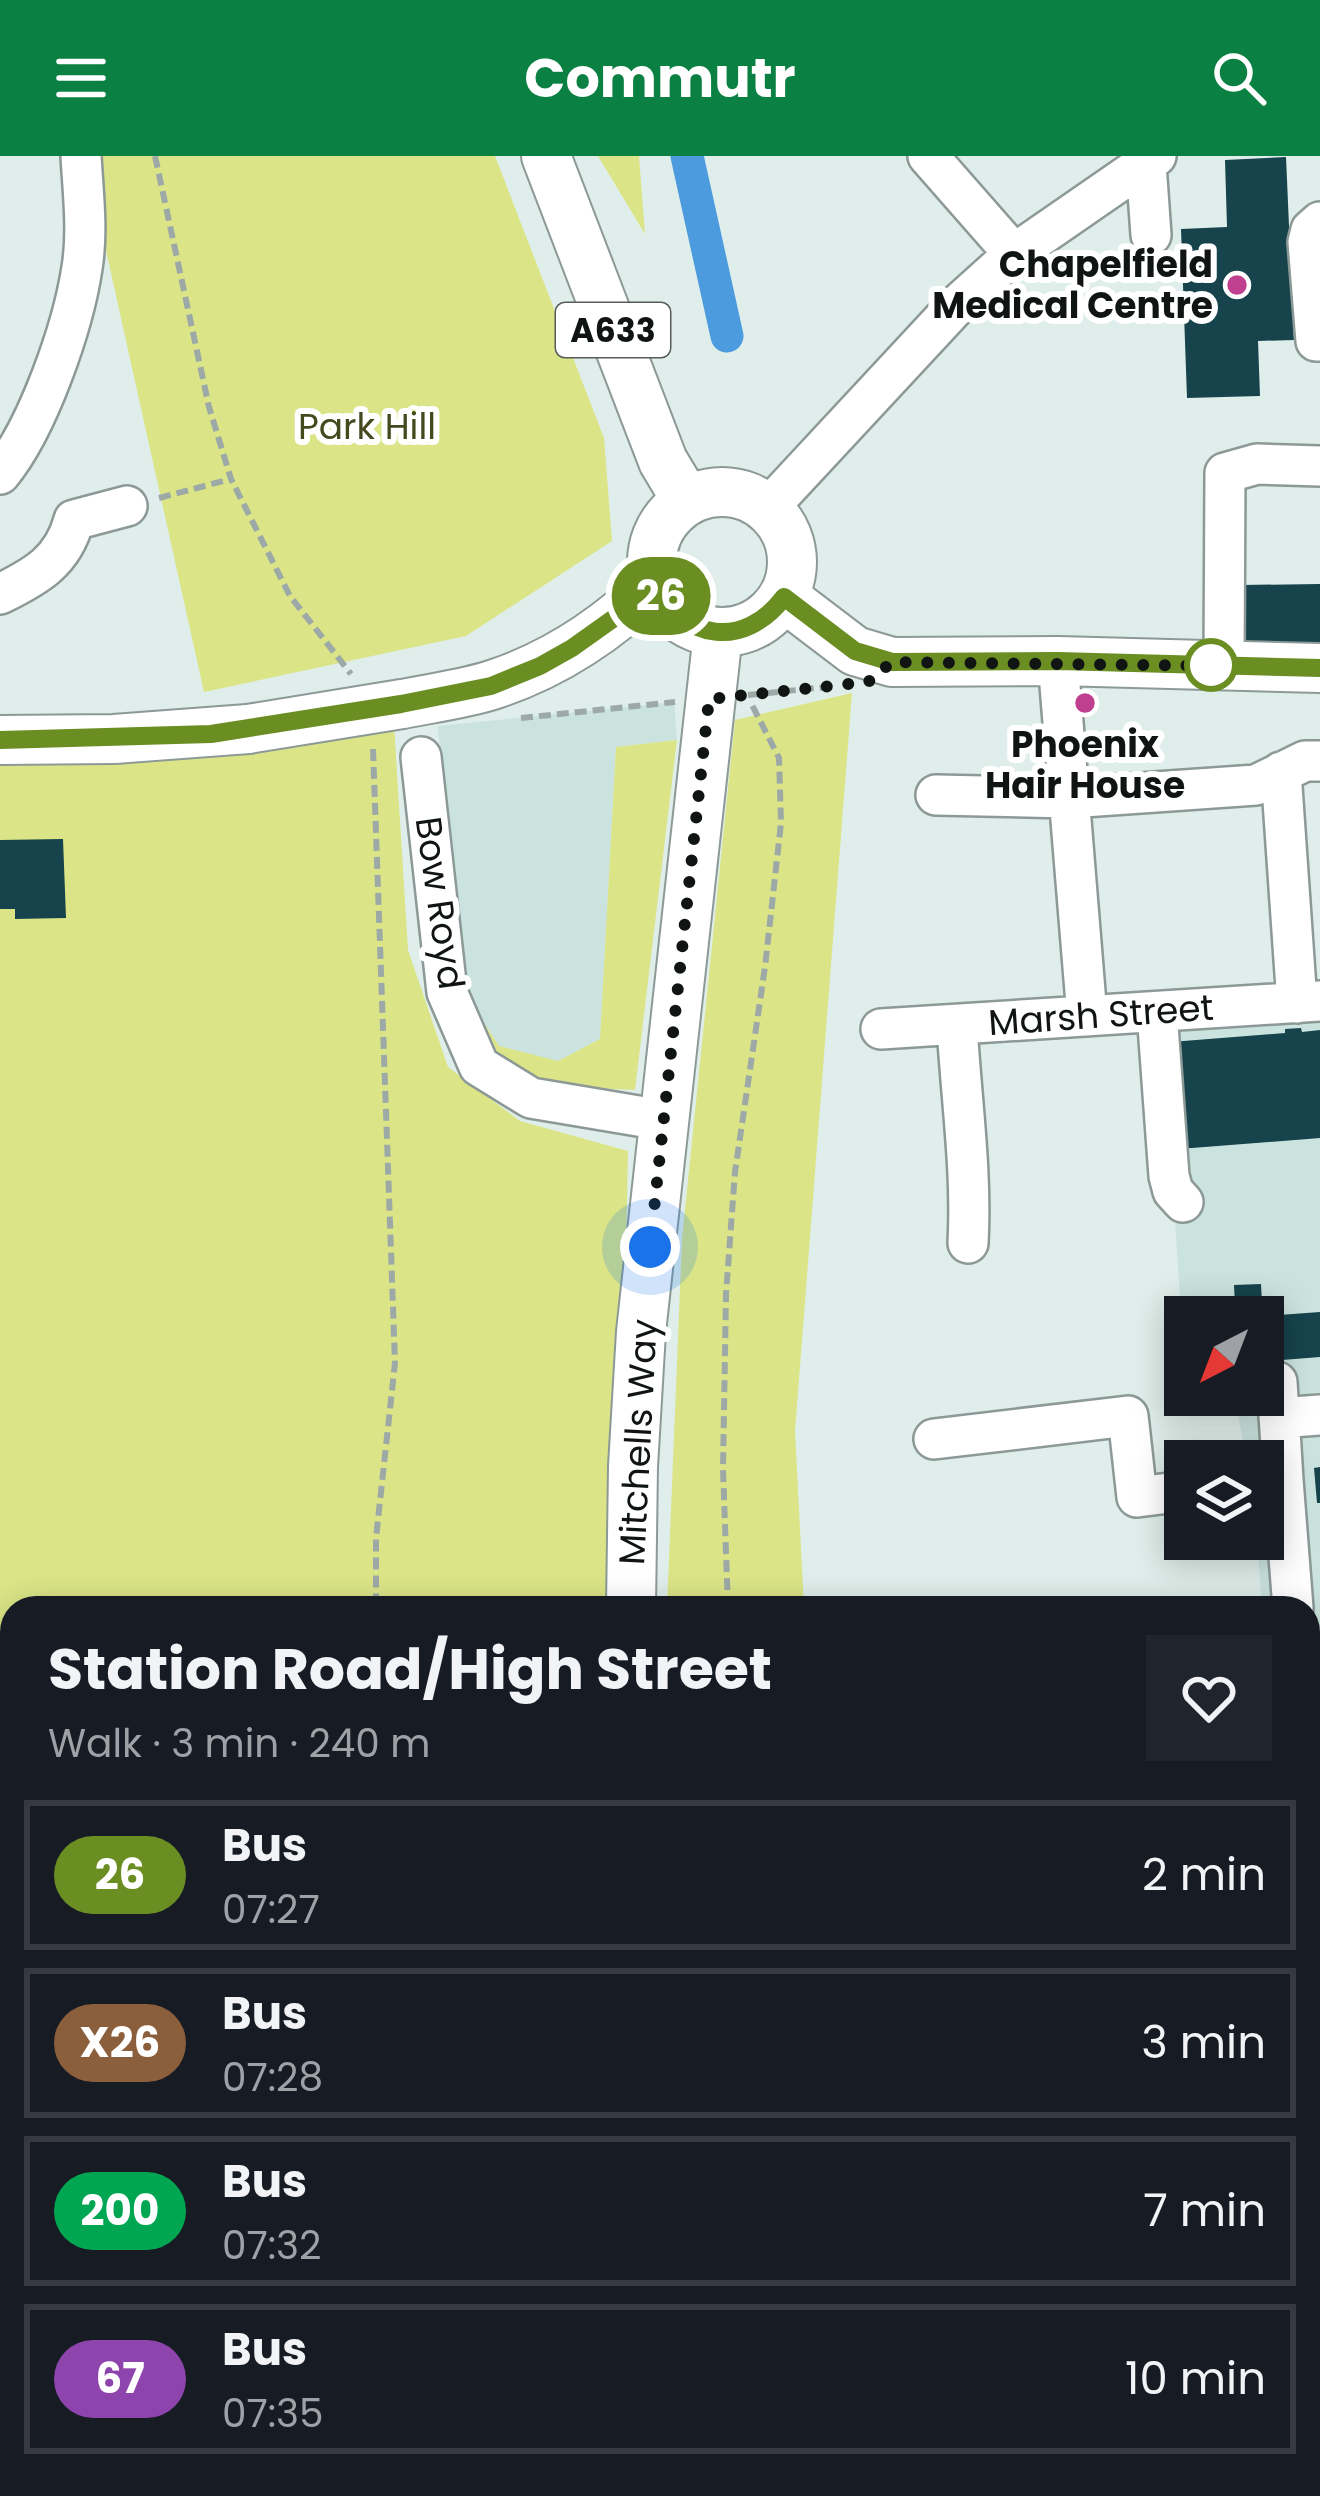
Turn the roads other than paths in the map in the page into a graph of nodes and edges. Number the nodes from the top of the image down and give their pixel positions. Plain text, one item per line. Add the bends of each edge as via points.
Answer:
1 (81, 156) edge
2 (546, 156) edge
3 (928, 156) edge
4 (1151, 160) edge
5 (1320, 222) edge
6 (1151, 235) dead end
7 (1014, 254) junction
8 (1318, 341) edge
9 (1320, 466) edge
10 (0, 474) edge
11 (687, 501) junction
12 (127, 506) road end
13 (768, 508) junction
14 (655, 583) junction
15 (0, 595) edge
16 (784, 597) junction
17 (718, 633) junction
18 (1058, 661) junction
19 (1224, 666) junction
20 (1320, 668) edge
21 (0, 740) edge
22 (421, 757) dead end
23 (1320, 761) edge
24 (1281, 772) junction
25 (936, 795) dead end
26 (1069, 798) junction
27 (1308, 1002) edge
28 (1157, 1012) junction
29 (1087, 1016) junction
30 (957, 1024) junction
31 (881, 1029) dead end
32 (662, 1120) junction
33 (1183, 1202) dead end
34 (968, 1243) dead end
35 (1320, 1415) edge
36 (934, 1439) dead end
37 (1276, 1440) edge
38 (1164, 1494) edge
39 (1284, 1551) edge
40 (632, 1596) edge
41 (1291, 1596) edge

1 - 10 street via 82,268 56,364
2 - 11 main road, A633 via 663,461
3 - 7 street
4 - 6 street
4 - 7 street
5 - 8 street via 1308,242
7 - 13 street via 903,359
9 - 19 street via 1257,464 1226,473
11 - 13 main road via 728,492
11 - 14 main road via 656,536
12 - 15 street via 74,520 52,563
13 - 16 main road via 792,550
14 - 17 main road via 678,618
14 - 21 main road, bridge via 540,666 491,686 248,729
16 - 17 main road via 756,624
16 - 18 main road via 855,651 892,662
17 - 32 main road, Mitchells Way via 728,697
18 - 19 main road
18 - 26 street
19 - 20 main road
22 - 32 street, Bow Royd via 447,992 479,1066 531,1098
23 - 24 street
24 - 26 street via 1256,784
24 - 27 street
25 - 26 street
26 - 29 street
27 - 28 street, Marsh Street
28 - 29 street, Marsh Street
28 - 33 street via 1169,1176
29 - 30 street, Marsh Street
30 - 31 street, Marsh Street
30 - 34 street
32 - 40 main road, Mitchells Way via 641,1332
35 - 37 street via 1278,1400
36 - 38 street via 1128,1416 1138,1497
39 - 41 street

